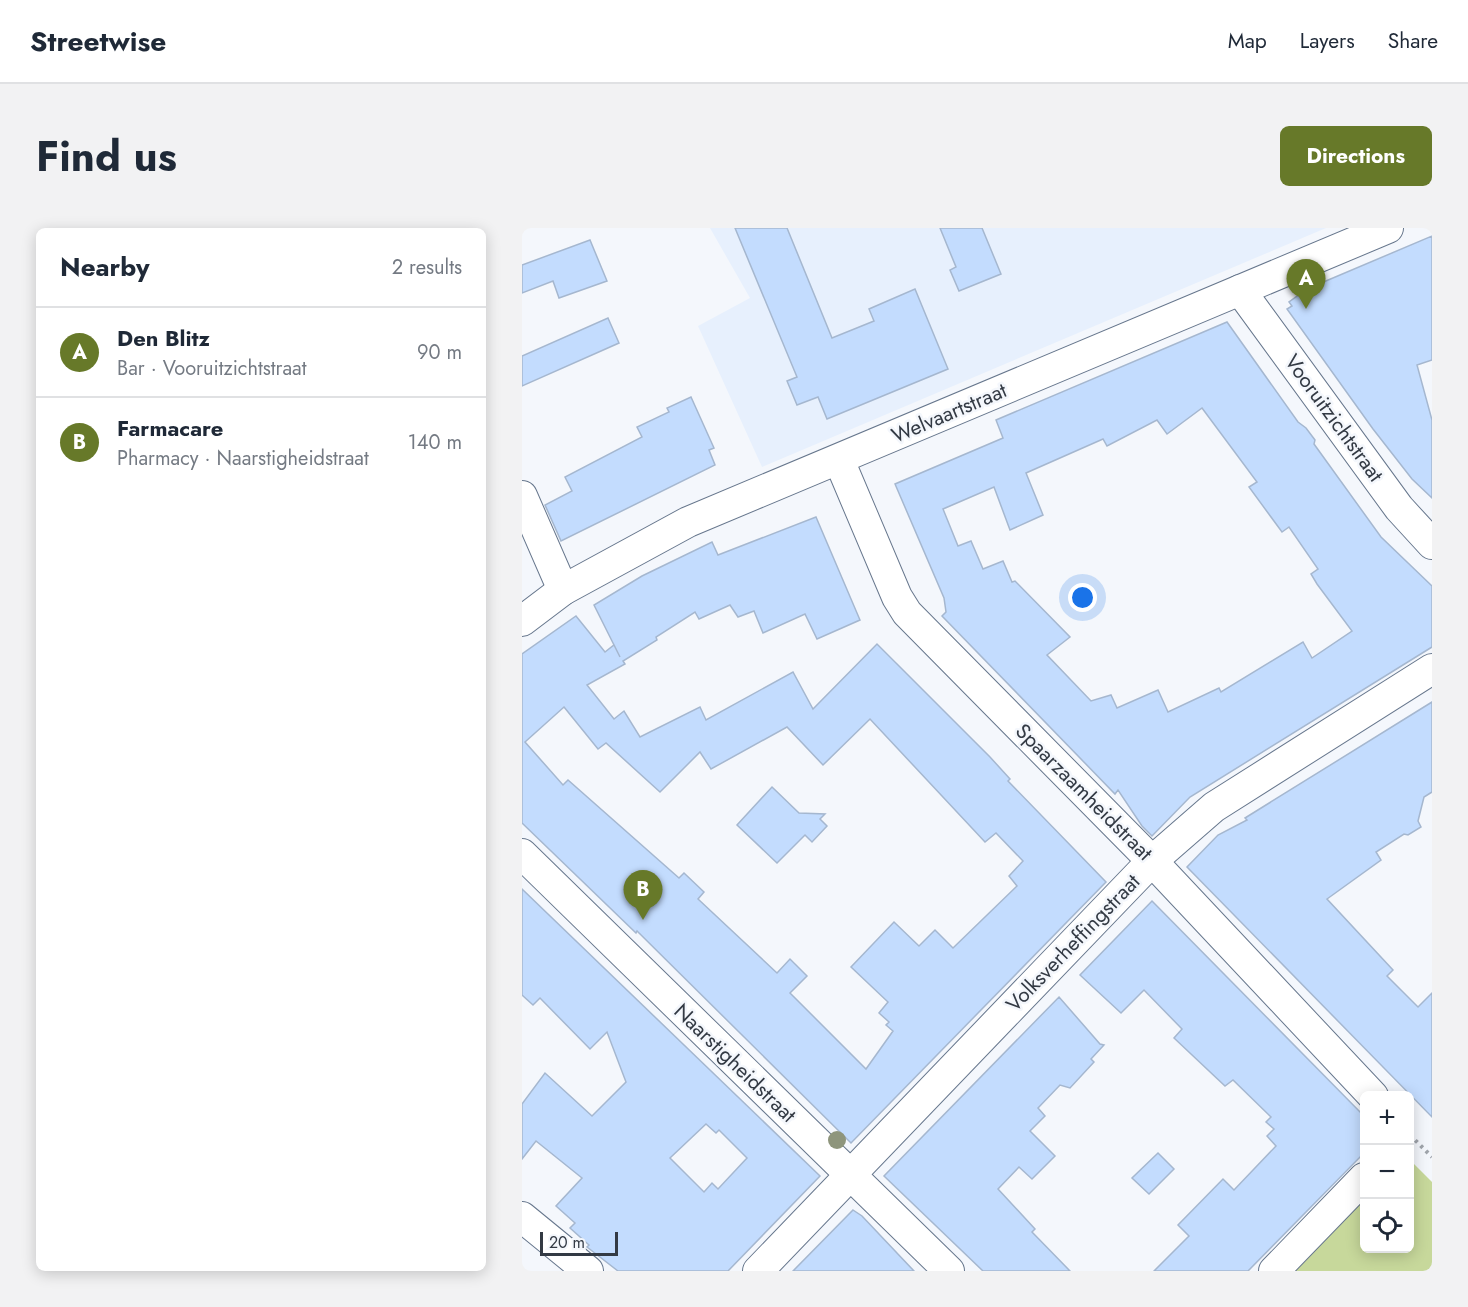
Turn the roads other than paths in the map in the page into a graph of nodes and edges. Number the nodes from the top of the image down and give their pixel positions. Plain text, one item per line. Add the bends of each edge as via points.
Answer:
1 (1388, 228) edge
2 (1240, 290) junction
3 (839, 460) junction
4 (522, 496) edge
5 (1432, 544) edge
6 (563, 590) junction
7 (522, 621) edge
8 (1432, 669) edge
9 (522, 854) edge
10 (1152, 861) junction
11 (1368, 1091) edge
12 (851, 1176) junction
13 (1360, 1183) edge
14 (522, 1217) edge
15 (588, 1271) edge
16 (758, 1271) edge
17 (949, 1271) edge
18 (1274, 1271) edge

1 - 2 street, Welvaartstraat
2 - 3 street, Welvaartstraat
2 - 5 street, Vooruitzichtstraat via 1399,508
3 - 6 street, Welvaartstraat via 688,522
3 - 10 street, Spaarzaamheidstraat via 907,613
4 - 6 street
6 - 7 street, Welvaartstraat
8 - 10 street, Volksverheffingstraat via 1214,807
9 - 12 street, Naarstigheidstraat
10 - 11 street, Spaarzaamheidstraat
10 - 12 street, Volksverheffingstraat
12 - 16 street, Volksverheffingstraat
12 - 17 street, Naarstigheidstraat
13 - 18 street
14 - 15 street

